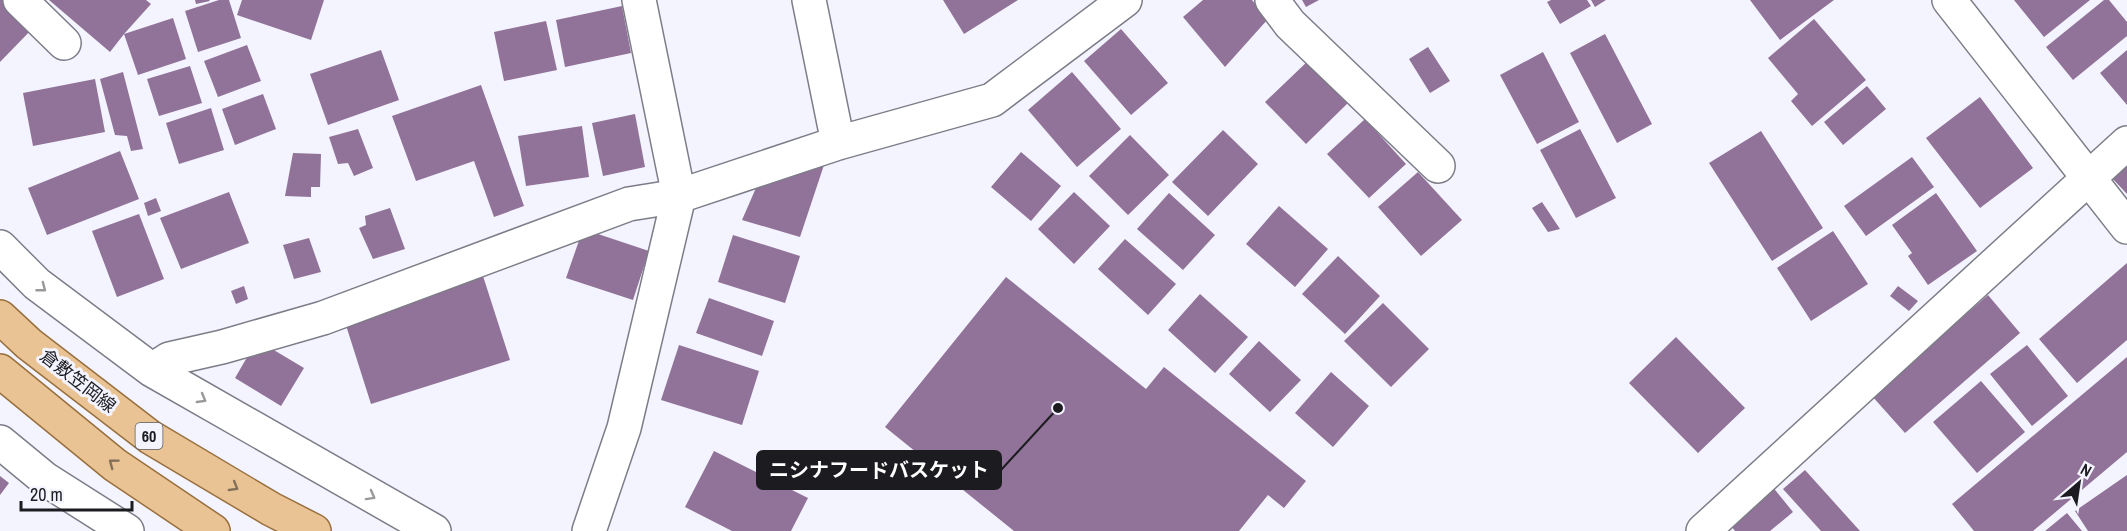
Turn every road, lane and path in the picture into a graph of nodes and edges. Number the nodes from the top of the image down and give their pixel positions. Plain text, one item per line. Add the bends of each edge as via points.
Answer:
1 (20, 0) edge
2 (639, 0) edge
3 (809, 0) edge
4 (1125, 0) edge
5 (1272, 0) edge
6 (1949, 0) edge
7 (63, 44) dead end
8 (838, 143) junction
9 (2127, 143) edge
10 (1438, 166) dead end
11 (2088, 178) junction
12 (679, 196) junction
13 (2127, 227) edge
14 (0, 247) edge
15 (0, 317) edge
16 (152, 370) junction
17 (0, 372) edge
18 (0, 442) edge
19 (127, 531) edge
20 (213, 531) edge
21 (314, 531) edge
22 (434, 531) edge
23 (589, 531) edge
24 (1703, 531) edge

1 - 7 street
2 - 12 street
3 - 8 street
4 - 8 street via 992,100
5 - 10 street via 1290,24
6 - 11 street
8 - 12 street
9 - 11 street
11 - 13 street
11 - 24 street
12 - 16 street via 629,204 323,318 169,359
12 - 23 street via 624,428
14 -> 16 street via 37,284
15 -> 21 main road, 倉敷笠岡線 / 60 via 150,437
16 -> 22 street
20 -> 17 main road, 60 via 115,465
18 - 19 street via 45,479

